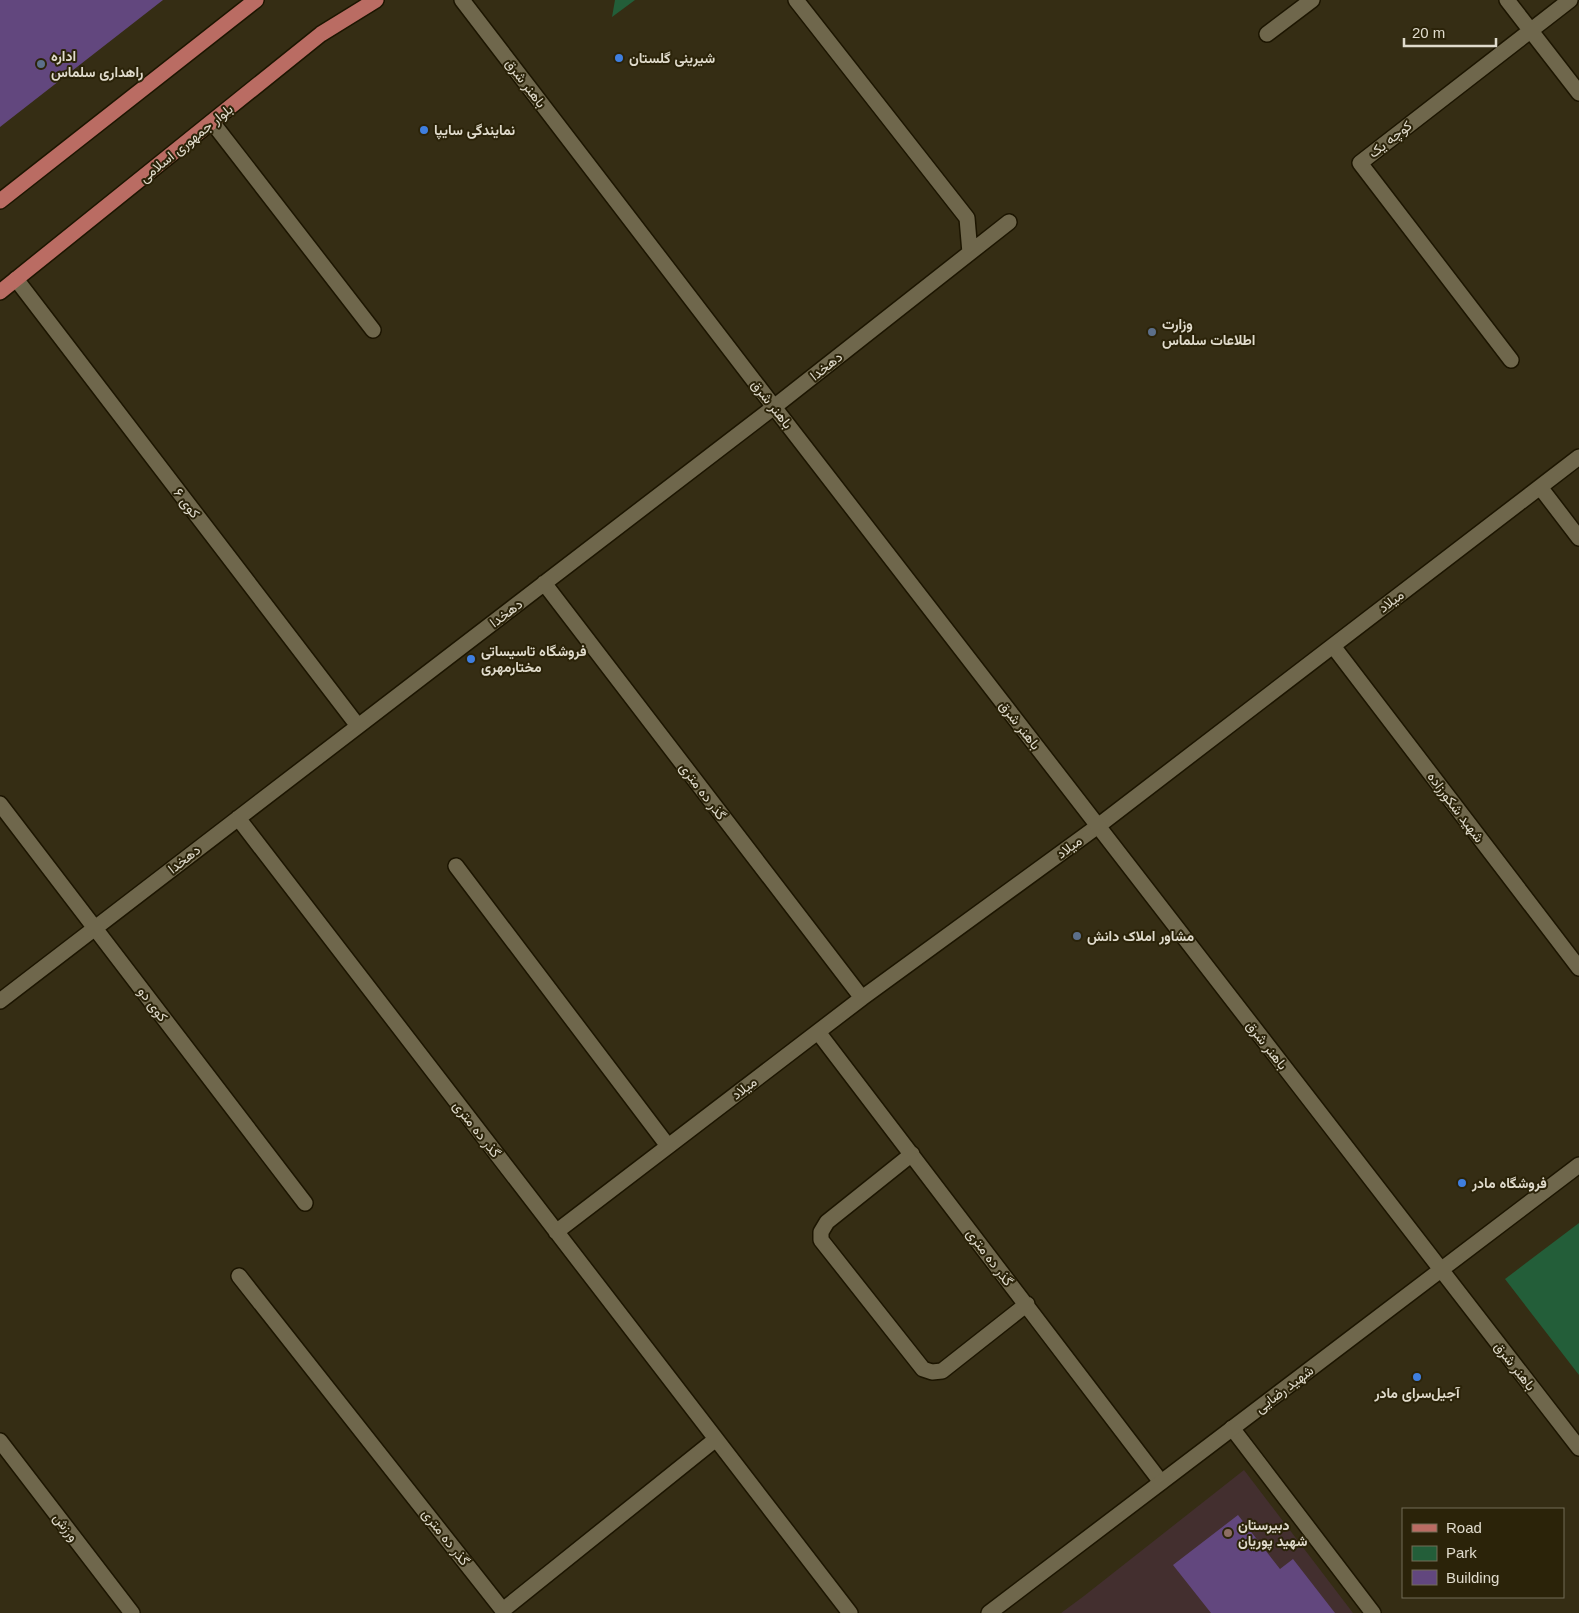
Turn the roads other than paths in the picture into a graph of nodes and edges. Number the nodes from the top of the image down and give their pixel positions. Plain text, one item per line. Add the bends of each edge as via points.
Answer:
1 (256, 0) edge
2 (376, 0) edge
3 (462, 0) edge
4 (796, 0) edge
5 (1312, 0) edge
6 (1507, 0) edge
7 (1570, 0) edge
8 (1530, 30) junction
9 (1267, 34) dead end
10 (1579, 93) edge
11 (212, 122) junction
12 (0, 201) edge
13 (1009, 222) dead end
14 (970, 253) junction
15 (16, 279) junction
16 (0, 292) edge
17 (373, 330) dead end
18 (1511, 360) dead end
19 (774, 407) junction
20 (1579, 458) edge
21 (1540, 487) junction
22 (1579, 538) edge
23 (544, 583) junction
24 (1333, 646) junction
25 (358, 726) junction
26 (0, 804) edge
27 (238, 818) junction
28 (1098, 826) junction
29 (456, 866) dead end
30 (95, 928) junction
31 (1579, 968) edge
32 (862, 998) junction
33 (0, 1001) edge
34 (818, 1032) junction
35 (668, 1146) junction
36 (912, 1154) junction
37 (1579, 1165) edge
38 (306, 1203) dead end
39 (556, 1232) junction
40 (1440, 1270) junction
41 (240, 1276) dead end
42 (1026, 1304) junction
43 (1232, 1428) junction
44 (716, 1439) junction
45 (0, 1441) edge
46 (1579, 1448) edge
47 (1161, 1482) junction
48 (504, 1611) edge
49 (132, 1613) edge
50 (850, 1613) edge
51 (989, 1613) edge
52 (1373, 1613) edge

1 - 12 main road
2 - 11 main road, بلوار جمهوری اسلامی via 321,34
3 - 19 street, باهنر شرق
4 - 14 street via 967,218
5 - 9 street
6 - 8 street
7 - 8 street, کوچه یک
8 - 10 street
8 - 18 street, کوچه یک via 1360,163
11 - 15 main road, بلوار جمهوری اسلامی
11 - 17 street
13 - 14 street, دهخدا
14 - 19 street, دهخدا
15 - 16 main road, بلوار جمهوری اسلامی
15 - 25 street, کوی ۶
19 - 23 street, دهخدا
19 - 28 street, باهنر شرق
20 - 21 street, میلاد
21 - 22 street
21 - 24 street, میلاد
23 - 25 street, دهخدا
23 - 32 street, گذر ده متری
24 - 28 street, میلاد
24 - 31 street, شهید شکورزاده
25 - 27 street, دهخدا
26 - 30 street, کوی دو
27 - 30 street, دهخدا
27 - 39 street, گذر ده متری
28 - 32 street, میلاد
28 - 40 street, باهنر شرق
29 - 35 street
30 - 33 street, دهخدا
30 - 38 street, کوی دو
32 - 34 street, میلاد
34 - 35 street, میلاد
34 - 36 street, گذر ده متری
35 - 39 street, میلاد
36 - 42 street, گذر ده متری
36 - 42 street via 827,1222 821,1232 821,1240 923,1369 932,1372 942,1371
37 - 40 street, شهید رضایی
39 - 44 street, گذر ده متری
40 - 43 street, شهید رضایی
40 - 46 street, باهنر شرق
41 - 48 street, گذر ده متری
42 - 47 street, گذر ده متری
43 - 47 street, شهید رضایی
43 - 52 street
44 - 48 street, گذر ده متری
44 - 50 street, گذر ده متری
45 - 49 street, ورزش
47 - 51 street, شهید رضایی

